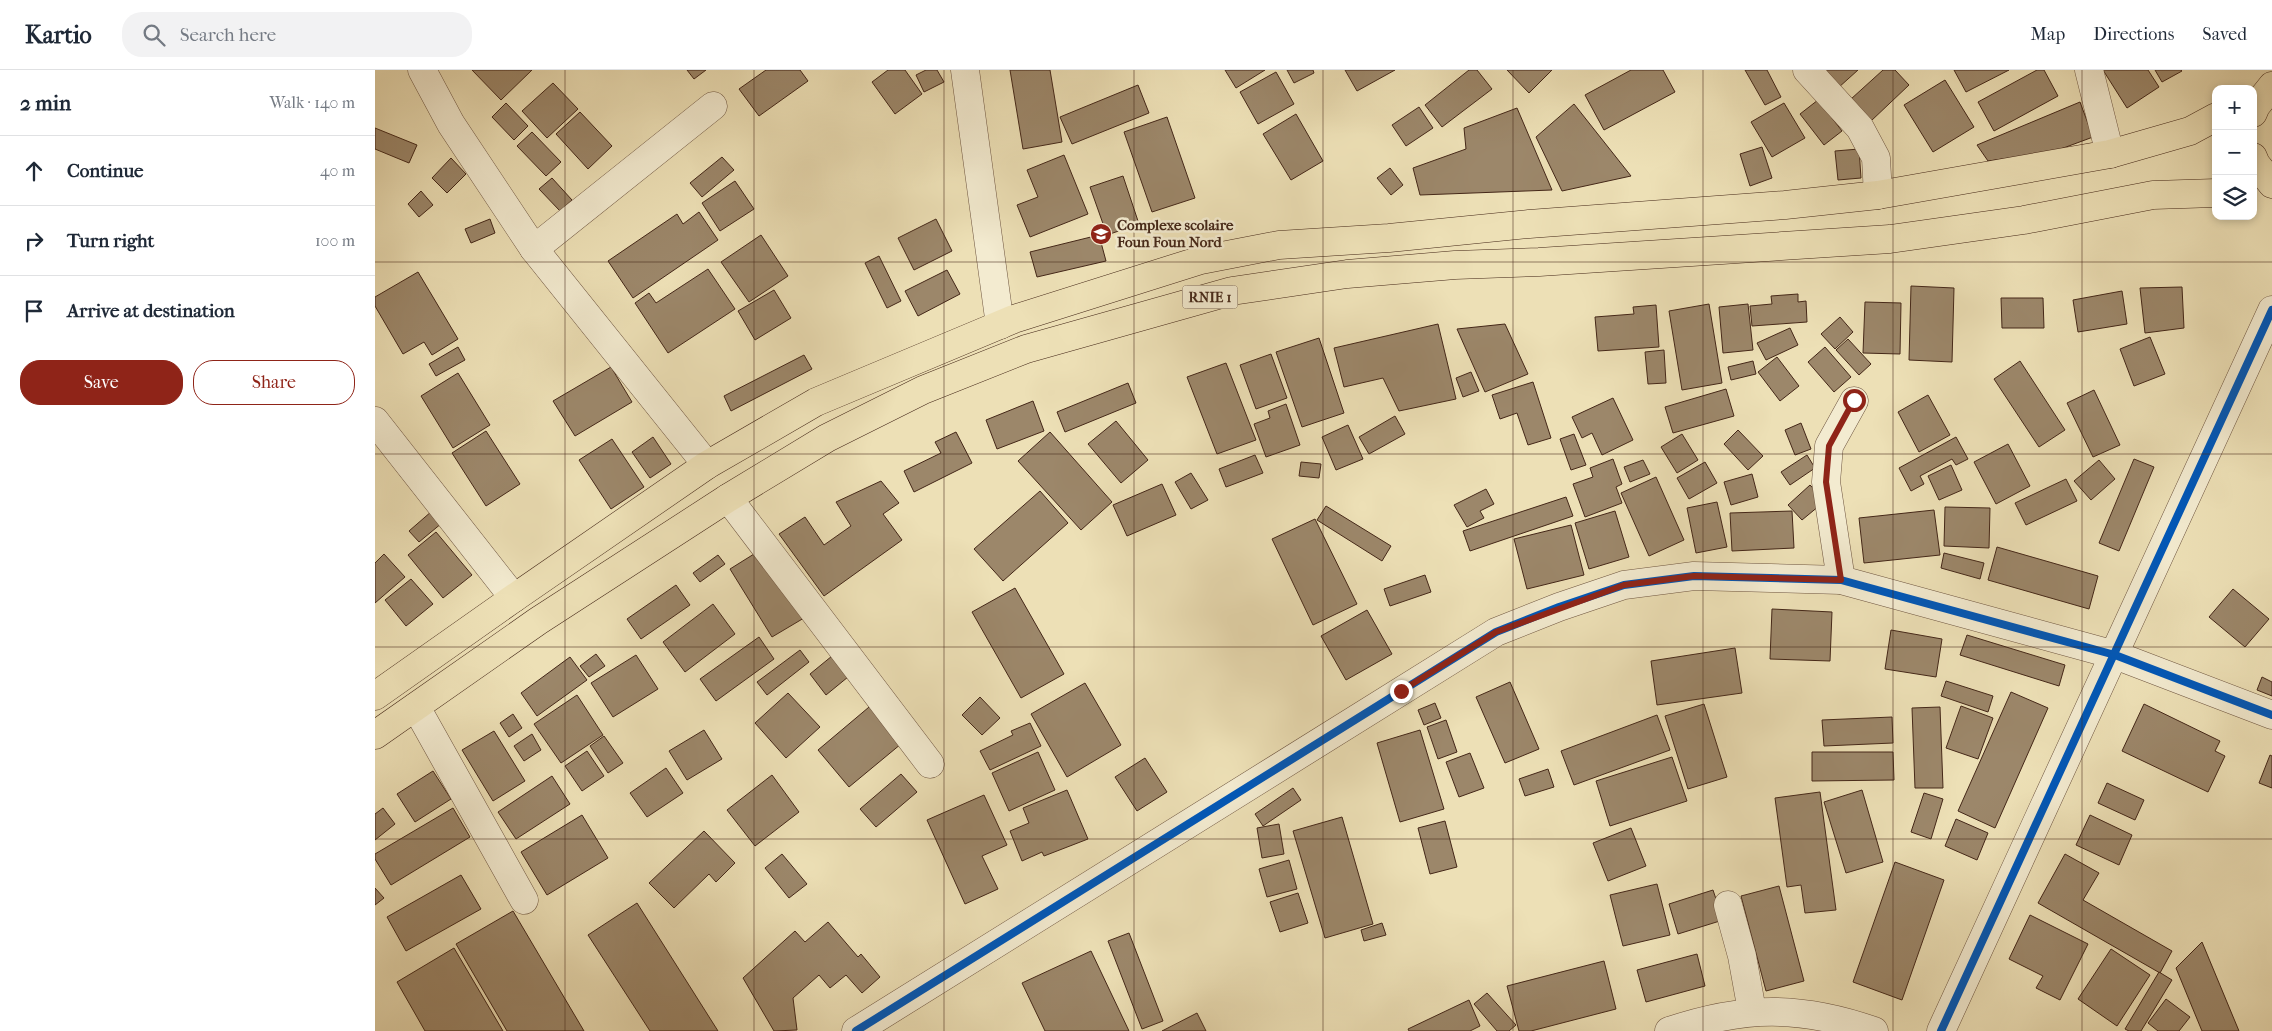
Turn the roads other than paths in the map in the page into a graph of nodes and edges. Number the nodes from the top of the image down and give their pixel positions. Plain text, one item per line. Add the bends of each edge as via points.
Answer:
1 (422, 70) edge
2 (965, 70) edge
3 (1807, 70) edge
4 (2089, 70) edge
5 (2264, 91) edge
6 (2257, 104) edge
7 (713, 106) dead end
8 (2212, 119) edge
9 (2110, 154) junction
10 (2257, 165) edge
11 (2272, 184) edge
12 (2212, 193) edge
13 (2257, 193) edge
14 (2272, 193) edge
15 (1878, 195) junction
16 (534, 249) junction
17 (2272, 310) edge
18 (1000, 325) junction
19 (1854, 400) dead end
20 (375, 421) edge
21 (707, 465) junction
22 (728, 498) junction
23 (1841, 580) junction
24 (514, 598) junction
25 (2115, 655) junction
26 (375, 696) edge
27 (416, 707) junction
28 (2272, 715) edge
29 (375, 735) edge
30 (930, 764) dead end
31 (525, 900) dead end
32 (1728, 905) dead end
33 (1751, 1011) junction
34 (855, 1031) edge
35 (1669, 1031) edge
36 (1874, 1031) edge
37 (1941, 1031) edge

1 - 16 street via 451,124
2 - 18 street
3 - 15 street via 1859,128 1877,158
4 - 9 street
5 - 6 highway
7 - 16 street
8 - 9 highway, RNIE 1 via 2190,130
9 - 15 highway, RNIE 1
10 - 11 highway
12 - 22 highway, RNIE 1 via 2153,195 2024,220 1890,239 1445,266 1347,274 1232,290 1026,349 923,390 827,438
13 - 14 highway
15 - 18 highway, RNIE 1 via 1279,245 1201,260
16 - 21 street
17 - 25 street
18 - 21 highway, RNIE 1 via 816,402
19 - 23 street via 1829,446 1826,482
20 - 24 street
21 - 24 highway, RNIE 1
22 - 27 highway, RNIE 1 via 538,621
22 - 30 street
23 - 25 street
23 - 34 street via 1694,576 1624,585 1496,632
24 - 26 highway, RNIE 1
25 - 28 street
25 - 37 street
27 - 29 highway, RNIE 1
27 - 31 street
32 - 33 street via 1742,956
33 - 35 street
33 - 36 street via 1784,1011 1841,1019

